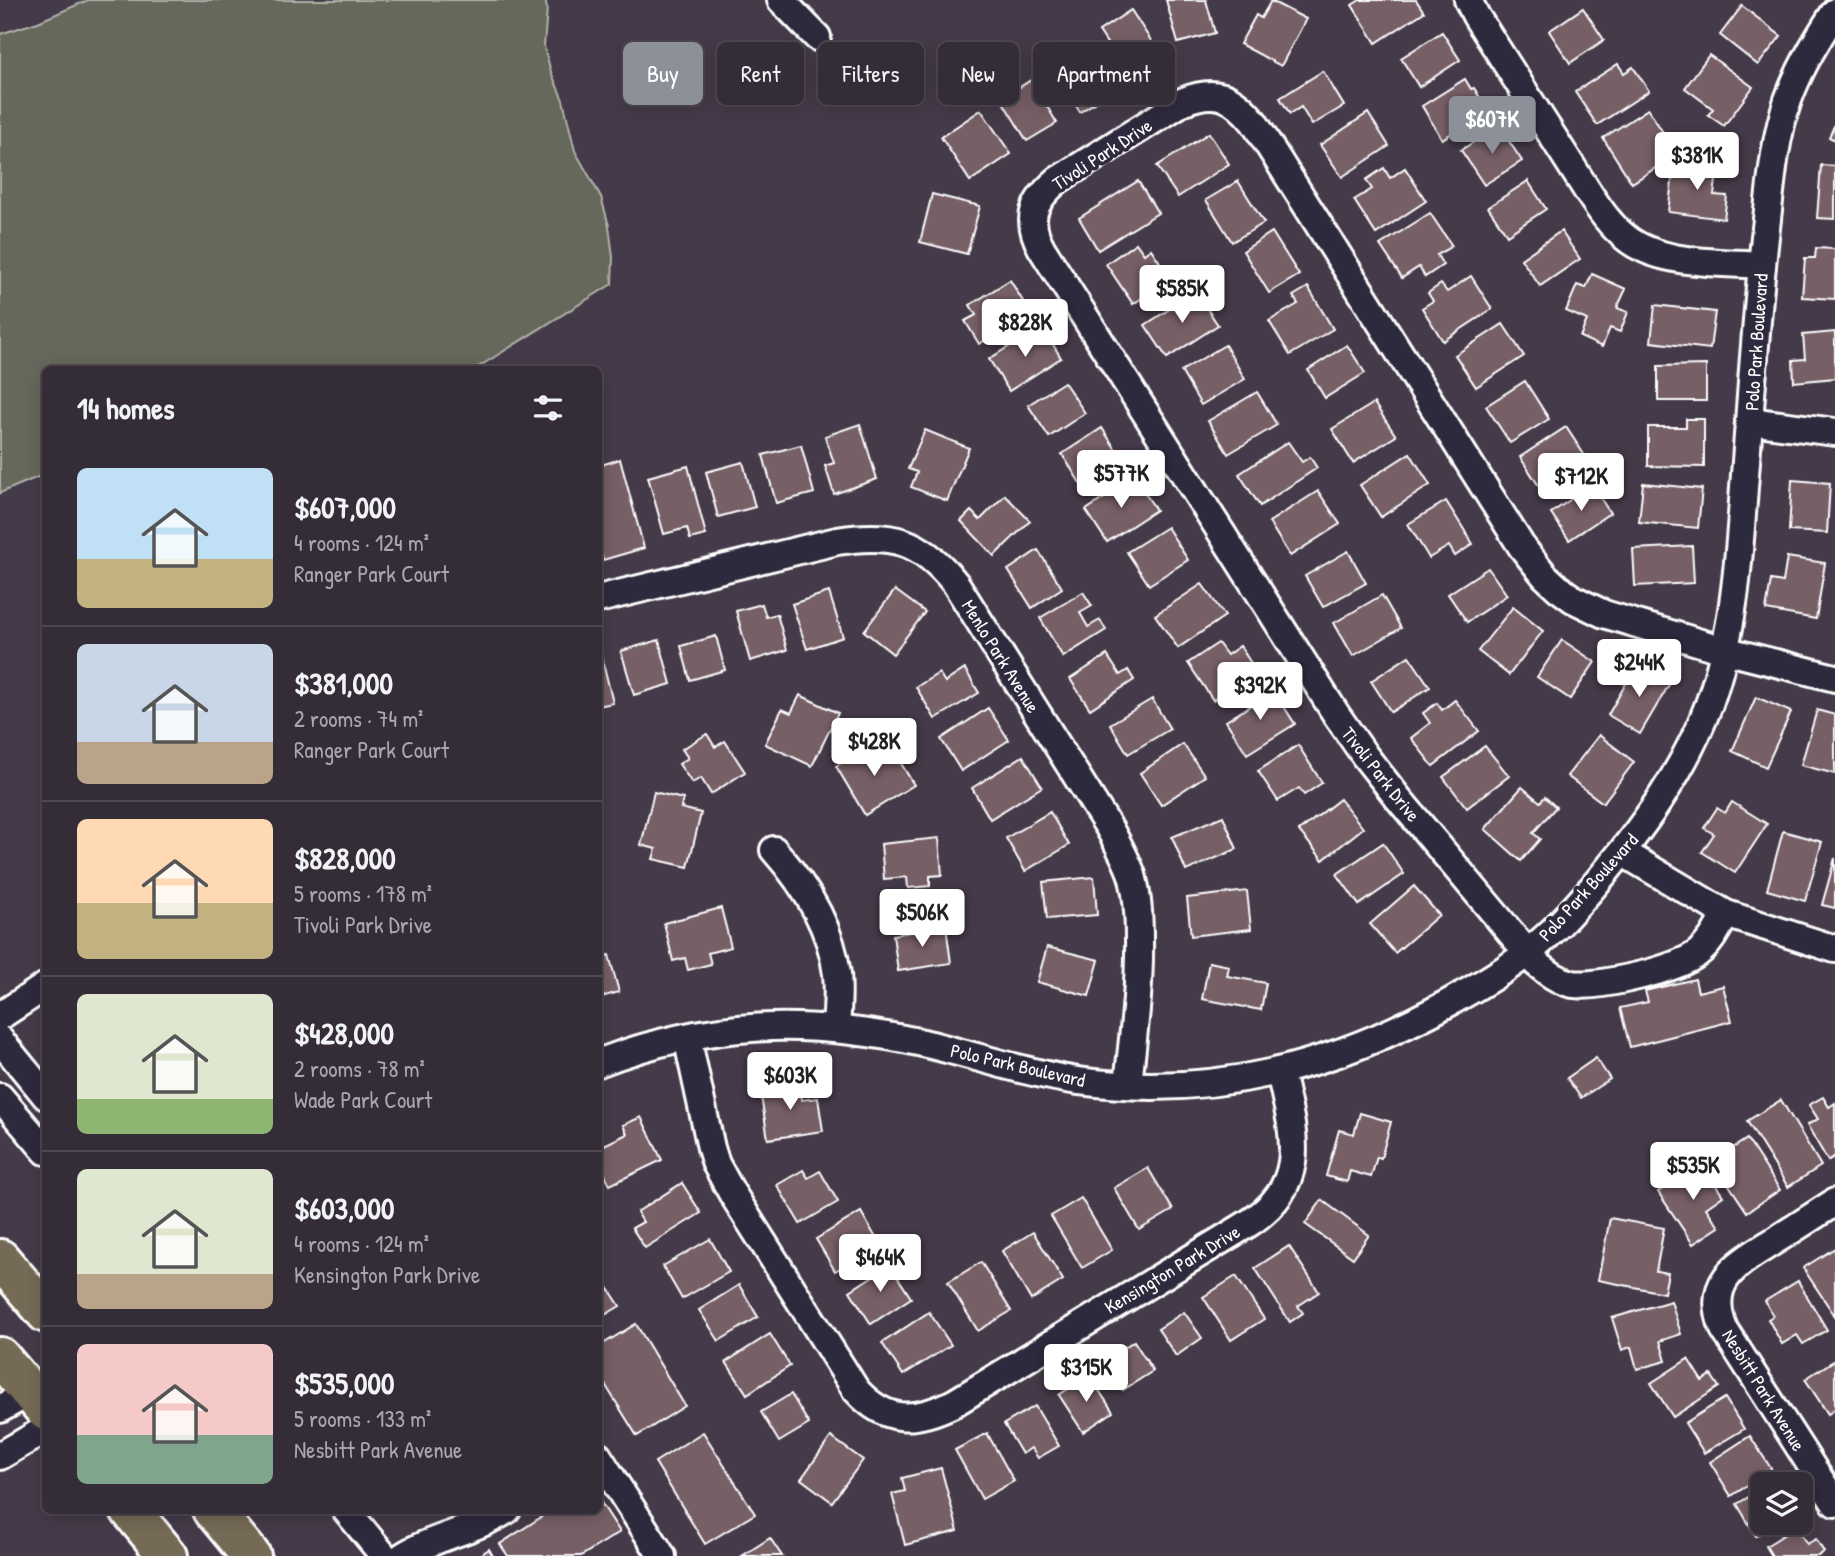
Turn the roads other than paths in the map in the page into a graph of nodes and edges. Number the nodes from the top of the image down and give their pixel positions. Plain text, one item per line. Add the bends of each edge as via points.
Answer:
1 (781, 0) edge
2 (1468, 0) edge
3 (1835, 12) edge
4 (817, 37) dead end
5 (1762, 265) junction
6 (1749, 421) junction
7 (1835, 432) edge
8 (602, 598) edge
9 (1724, 650) junction
10 (1835, 678) edge
11 (774, 850) dead end
12 (1622, 852) junction
13 (1726, 914) junction
14 (1835, 949) edge
15 (1527, 953) junction
16 (42, 989) edge
17 (0, 1016) edge
18 (836, 1028) junction
19 (687, 1037) junction
20 (0, 1040) edge
21 (602, 1062) edge
22 (1280, 1072) junction
23 (1128, 1085) junction
24 (42, 1091) edge
25 (0, 1097) edge
26 (42, 1147) edge
27 (1835, 1202) edge
28 (0, 1259) edge
29 (42, 1308) edge
30 (0, 1357) edge
31 (30, 1399) edge
32 (42, 1431) edge
33 (0, 1456) edge
34 (602, 1462) edge
35 (1835, 1503) edge
36 (133, 1514) edge
37 (216, 1514) edge
38 (349, 1514) edge
39 (500, 1514) edge
40 (168, 1556) edge
41 (251, 1556) edge
42 (384, 1556) edge
43 (402, 1556) edge
44 (662, 1556) edge

1 - 4 street
2 - 5 street via 1590,195 1625,238 1664,256
3 - 5 street, Polo Park Boulevard via 1800,74 1783,116
5 - 6 street, Polo Park Boulevard
6 - 7 street
6 - 9 street, Polo Park Boulevard via 1737,580
8 - 23 street, Menlo Park Avenue via 858,537 914,546 945,570 1108,826 1129,868 1136,893 1139,956
9 - 10 street, Tivoli Park Drive
9 - 12 street, Polo Park Boulevard via 1690,748
9 - 15 street, Tivoli Park Drive via 1604,614 1573,599 1545,576 1522,547 1254,122 1234,101 1211,94 1184,101 1058,180 1039,200 1033,211 1035,237 1336,714 1381,777
11 - 18 street via 810,898 829,937 837,977
12 - 13 street
12 - 15 street, Polo Park Boulevard via 1569,915
13 - 14 street
13 - 15 street, Tivoli Park Drive via 1707,944 1691,958 1610,981 1564,982
15 - 22 street, Polo Park Boulevard via 1396,1030
16 - 17 street
18 - 19 street, Polo Park Boulevard via 771,1026
18 - 23 street, Polo Park Boulevard via 1053,1076
19 - 21 street, Polo Park Boulevard
19 - 22 street, Kensington Park Drive via 711,1148 732,1193 856,1390 877,1409 907,1417 923,1416 954,1403 1266,1210 1289,1178 1292,1164 1293,1136
20 - 24 street
22 - 23 street, Polo Park Boulevard via 1209,1083
25 - 26 street
27 - 35 street, Nesbitt Park Avenue via 1735,1266 1723,1282 1718,1300 1724,1329
28 - 29 highway
30 - 31 highway
32 - 33 street
34 - 44 street
36 - 40 highway
37 - 41 highway
38 - 42 street
39 - 43 street

